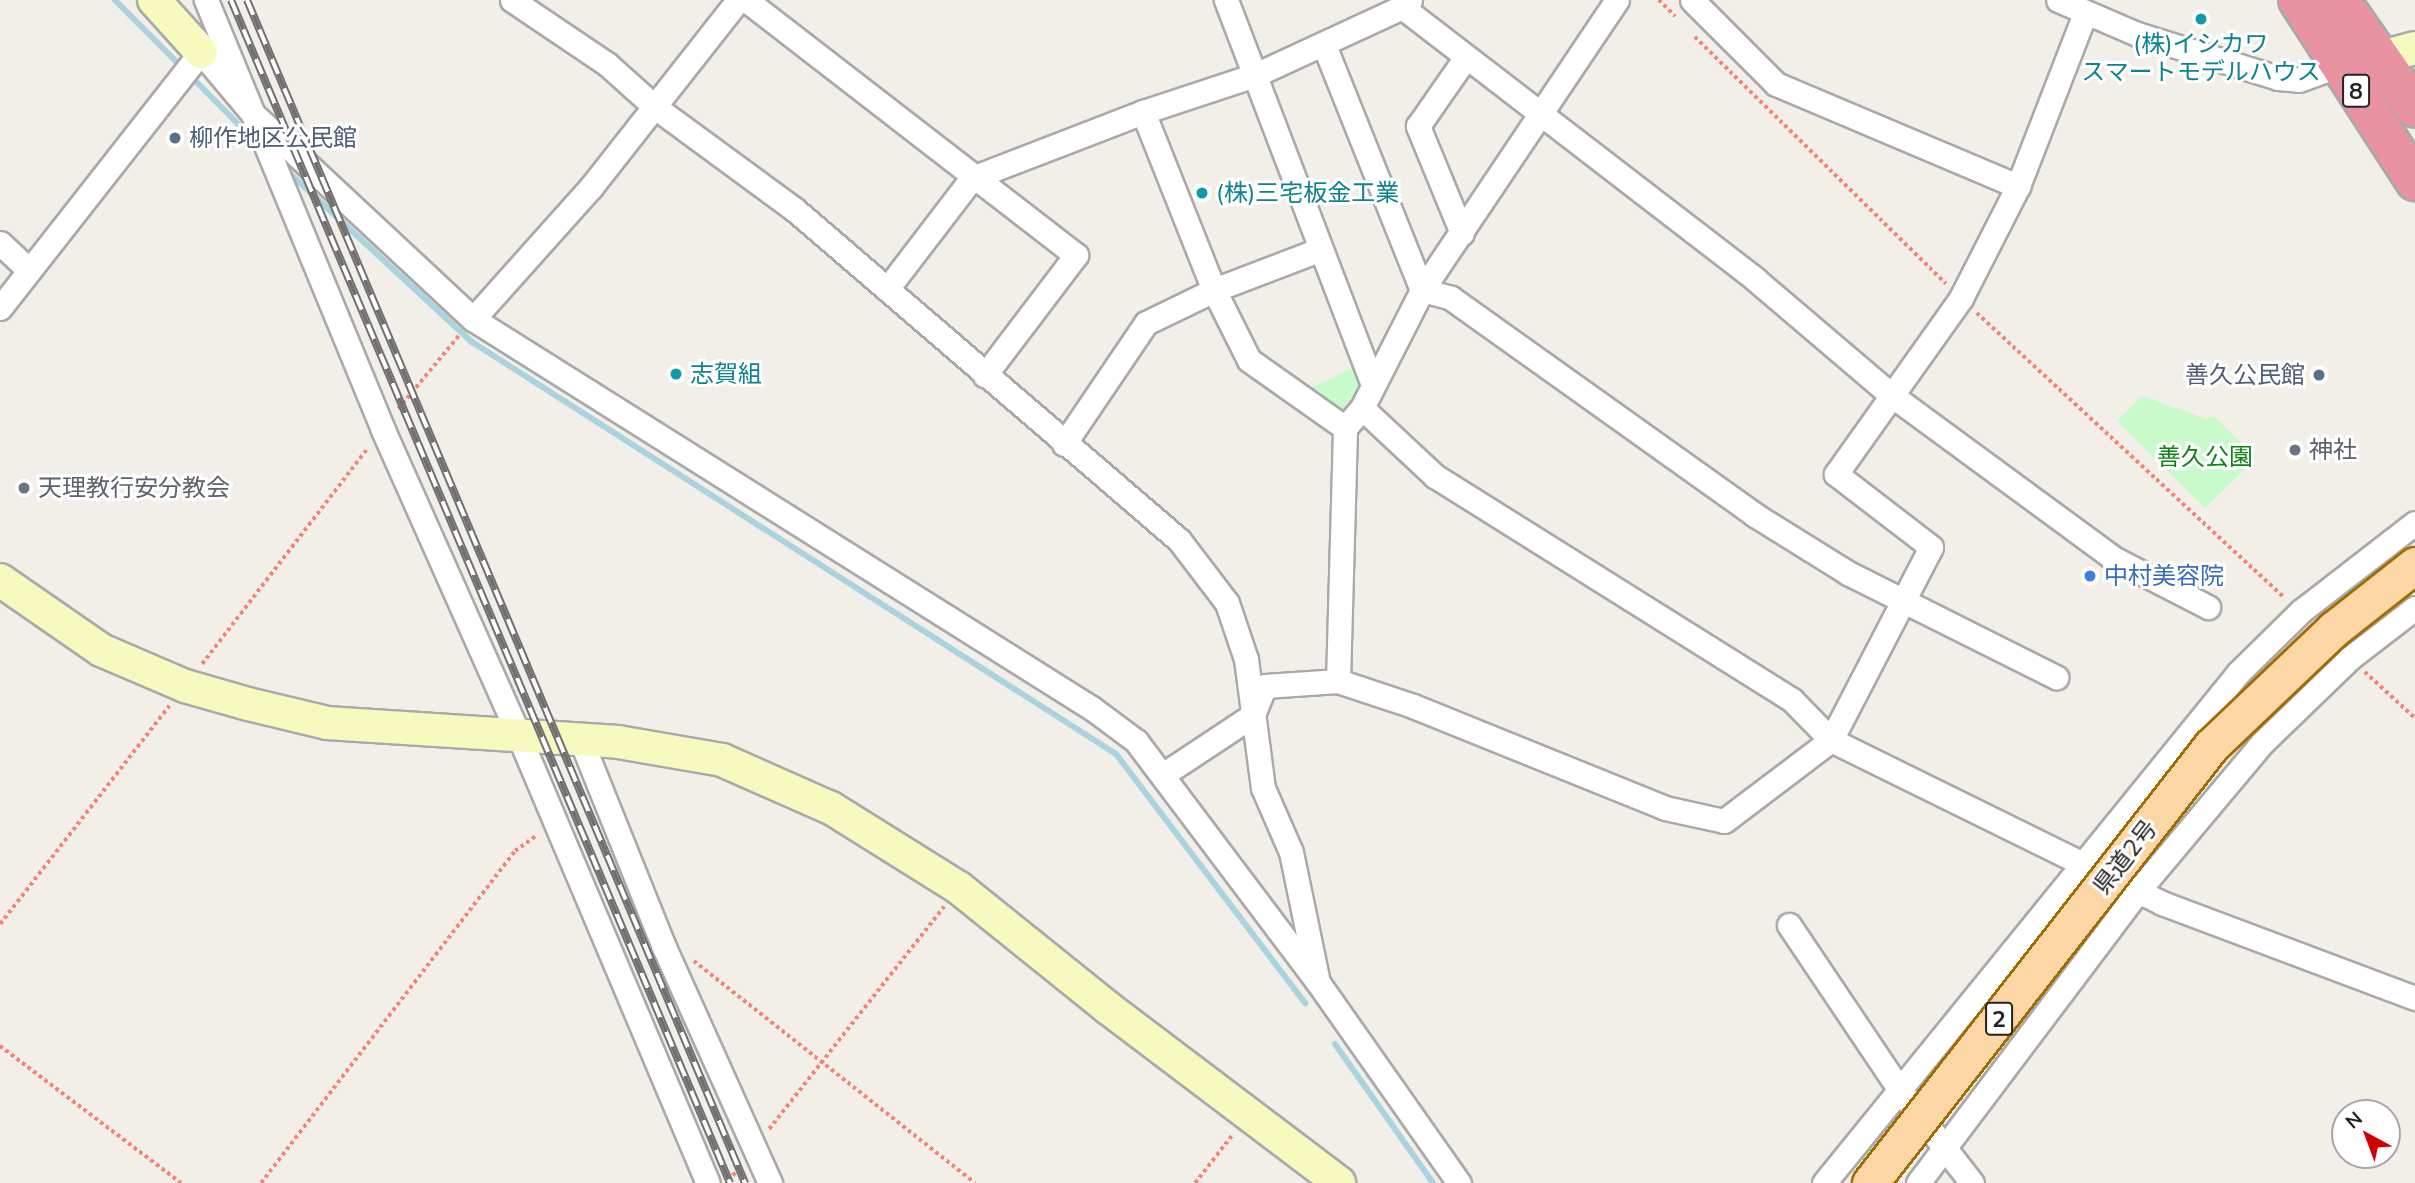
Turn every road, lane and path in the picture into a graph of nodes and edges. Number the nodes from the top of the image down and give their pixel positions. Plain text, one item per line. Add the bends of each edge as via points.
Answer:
1 (154, 0) edge
2 (206, 0) edge
3 (512, 0) edge
4 (738, 0) edge
5 (746, 0) edge
6 (752, 0) edge
7 (774, 0) edge
8 (1226, 0) edge
9 (1617, 0) edge
10 (1692, 0) edge
11 (2059, 0) edge
12 (2298, 0) edge
13 (2340, 0) edge
14 (1406, 4) edge
15 (2085, 13) junction
16 (1324, 45) junction
17 (201, 52) junction
18 (2399, 53) edge
19 (1466, 57) junction
20 (2340, 65) junction
21 (1255, 75) junction
22 (654, 107) junction
23 (2415, 108) edge
24 (1143, 112) junction
25 (1537, 113) junction
26 (253, 114) junction
27 (972, 178) junction
28 (2415, 181) edge
29 (2018, 186) junction
30 (1462, 233) junction
31 (0, 243) edge
32 (1319, 250) junction
33 (29, 270) junction
34 (887, 289) junction
35 (1214, 290) junction
36 (1422, 290) junction
37 (0, 307) edge
38 (473, 319) junction
39 (985, 375) junction
40 (1372, 383) junction
41 (1890, 394) junction
42 (1362, 408) junction
43 (1345, 428) junction
44 (383, 430) junction
45 (1064, 444) junction
46 (2415, 523) edge
47 (2415, 565) edge
48 (0, 580) edge
49 (1903, 600) junction
50 (2207, 607) dead end
51 (2415, 608) edge
52 (2056, 677) dead end
53 (1338, 681) junction
54 (185, 686) junction
55 (1253, 715) junction
56 (519, 736) junction
57 (580, 737) junction
58 (1831, 740) junction
59 (1164, 774) junction
60 (552, 823) junction
61 (2082, 863) junction
62 (959, 888) junction
63 (2137, 892) junction
64 (0, 924) edge
65 (1789, 925) dead end
66 (664, 947) junction
67 (1317, 981) junction
68 (2415, 998) edge
69 (0, 1045) edge
70 (822, 1063) junction
71 (1899, 1089) junction
72 (1249, 1113) junction
73 (755, 1146) junction
74 (1946, 1148) junction
75 (181, 1183) edge
76 (261, 1183) edge
77 (708, 1183) edge
78 (727, 1183) edge
79 (770, 1183) edge
80 (975, 1183) edge
81 (1195, 1183) edge
82 (1339, 1183) edge
83 (1459, 1183) edge
84 (1824, 1183) edge
85 (1870, 1183) edge
86 (1918, 1183) edge
87 (1972, 1183) edge

1 - 17 street
2 - 26 street
3 - 22 street via 607,64
4 - 22 street
5 - 27 street
6 - 7 street via 769,5
8 - 21 street
9 - 25 street
10 - 29 street via 1776,85
11 - 15 street
12 - 20 highway, 8
13 - 18 highway, 8
14 - 16 street
14 - 19 street
15 - 20 street via 2278,78 2299,80
15 - 29 street
16 - 21 street
16 - 36 street
17 - 26 street
17 - 33 street
18 - 20 street
18 - 23 highway, 8
19 - 25 street
19 - 30 street via 1418,126
20 - 28 highway, 8
21 - 24 street
21 - 32 street
22 - 34 street via 729,158
22 - 38 street via 510,282
24 - 27 street
24 - 35 street
25 - 30 street
25 - 41 street via 1756,280
26 - 38 street
26 - 44 street
27 - 34 street
27 - 39 street via 1076,255
29 - 41 street via 1961,298
30 - 36 street
31 - 33 street
32 - 35 street
32 - 40 street
33 - 37 street
34 - 39 street
35 - 43 street via 1249,360
35 - 45 street via 1146,323
36 - 40 street
36 - 49 street via 1451,298 1755,515
38 - 44 path
38 - 59 street via 1093,709 1136,741
39 - 45 street
40 - 42 street
41 - 49 street via 1836,474 1931,547
41 - 50 street via 2113,558
42 - 43 street
42 - 58 street via 1434,476 1793,700
43 - 53 street
44 - 54 path
44 - 56 street
45 - 55 street via 1179,540 1227,603 1245,659
46 - 61 street via 2301,611 2238,673
47 - 85 main road, 県道2号 / 2, bridge via 2334,629 2211,746
48 - 54 street via 101,650
49 - 52 street
49 - 58 street
51 - 63 street via 2350,658 2262,743
53 - 55 street via 1265,686
53 - 58 street via 1413,706 1665,808 1724,821
54 - 56 street via 327,723
54 - 64 path
55 - 59 street
55 - 67 street via 1263,788 1291,852 1313,943
56 - 57 street
56 - 60 street
57 - 62 street via 722,760 831,808
57 - 66 street
58 - 61 street
59 - 67 street
60 - 76 path via 516,851
60 - 77 street
61 - 63 street
61 - 71 street
62 - 70 path
62 - 72 street
63 - 68 street
63 - 74 street
65 - 71 street
66 - 70 path via 697,962
66 - 73 street
67 - 83 street
69 - 75 path
70 - 73 path
70 - 80 path
71 - 74 street
71 - 84 street
72 - 81 path
72 - 82 street
73 - 78 path
73 - 79 street
74 - 86 street
74 - 87 street

